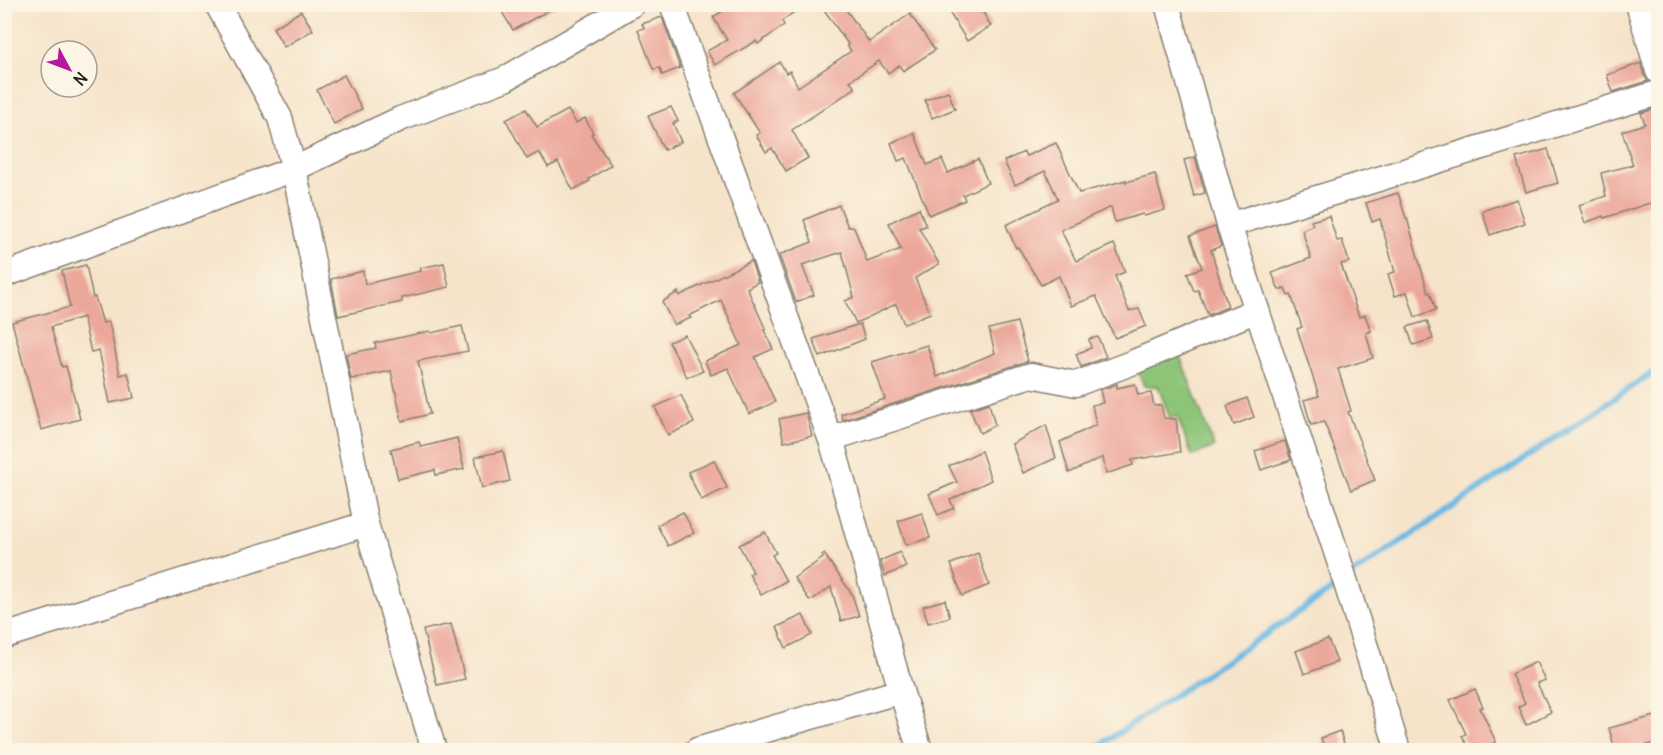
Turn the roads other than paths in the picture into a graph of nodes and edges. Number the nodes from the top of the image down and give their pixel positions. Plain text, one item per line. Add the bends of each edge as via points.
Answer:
1 (216, 4) edge
2 (633, 4) edge
3 (672, 4) edge
4 (1167, 4) edge
5 (1638, 4) edge
6 (1659, 71) edge
7 (1659, 93) edge
8 (294, 169) junction
9 (1229, 225) junction
10 (4, 275) edge
11 (1257, 310) junction
12 (833, 446) junction
13 (366, 524) junction
14 (4, 636) edge
15 (901, 691) junction
16 (434, 750) edge
17 (697, 750) edge
18 (920, 750) edge
19 (1398, 750) edge

1 - 8 street via 280,118
2 - 8 street via 505,79 400,119
3 - 12 street
4 - 9 street
5 - 6 street
7 - 9 street
8 - 10 street
8 - 13 street
9 - 11 street
11 - 12 street via 1076,384 1031,375 836,437
11 - 19 street
12 - 15 street
13 - 14 street
13 - 16 street
15 - 17 street
15 - 18 street

